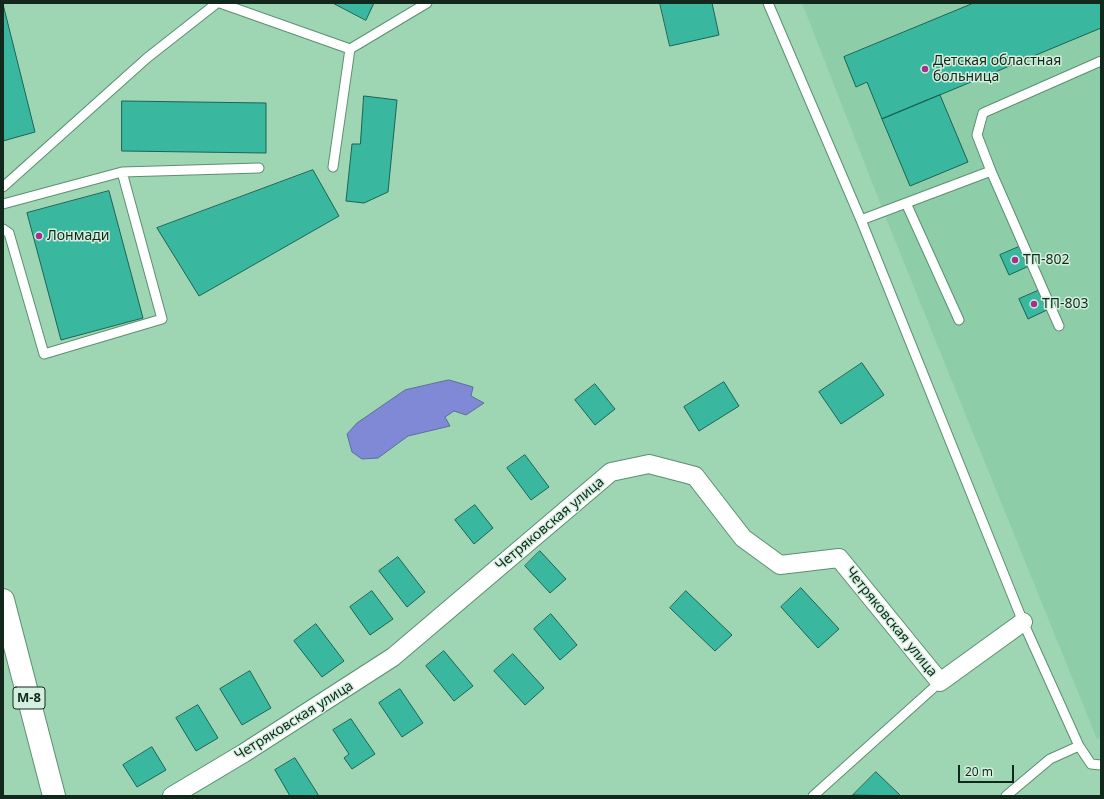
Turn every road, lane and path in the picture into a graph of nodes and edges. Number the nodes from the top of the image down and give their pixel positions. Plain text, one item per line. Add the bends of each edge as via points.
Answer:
1 (218, 3) edge
2 (428, 3) edge
3 (768, 3) edge
4 (350, 49) junction
5 (1101, 62) edge
6 (333, 167) dead end
7 (259, 168) dead end
8 (991, 170) junction
9 (122, 172) junction
10 (3, 187) edge
11 (3, 204) edge
12 (906, 204) junction
13 (860, 220) junction
14 (3, 229) edge
15 (959, 320) dead end
16 (1060, 326) dead end
17 (3, 600) edge
18 (1023, 622) junction
19 (940, 682) junction
20 (1079, 746) junction
21 (1101, 766) edge
22 (54, 796) edge
23 (172, 796) edge
24 (813, 796) edge
25 (1006, 796) edge

1 - 4 lane
1 - 10 lane via 147,58
2 - 4 lane
3 - 13 lane
4 - 6 lane
5 - 8 lane via 982,113 977,135
7 - 9 lane
8 - 12 lane
8 - 16 lane
9 - 11 lane
9 - 14 lane via 162,319 44,354 9,233
12 - 13 lane
12 - 15 lane
13 - 18 lane
17 - 22 main road, М-8
18 - 19 street, Четряковская улица
18 - 20 lane
19 - 23 street, Четряковская улица via 839,558 780,565 743,538 694,476 649,464 611,472 393,657
19 - 24 lane
20 - 21 lane via 1091,764
20 - 25 lane via 1050,758

